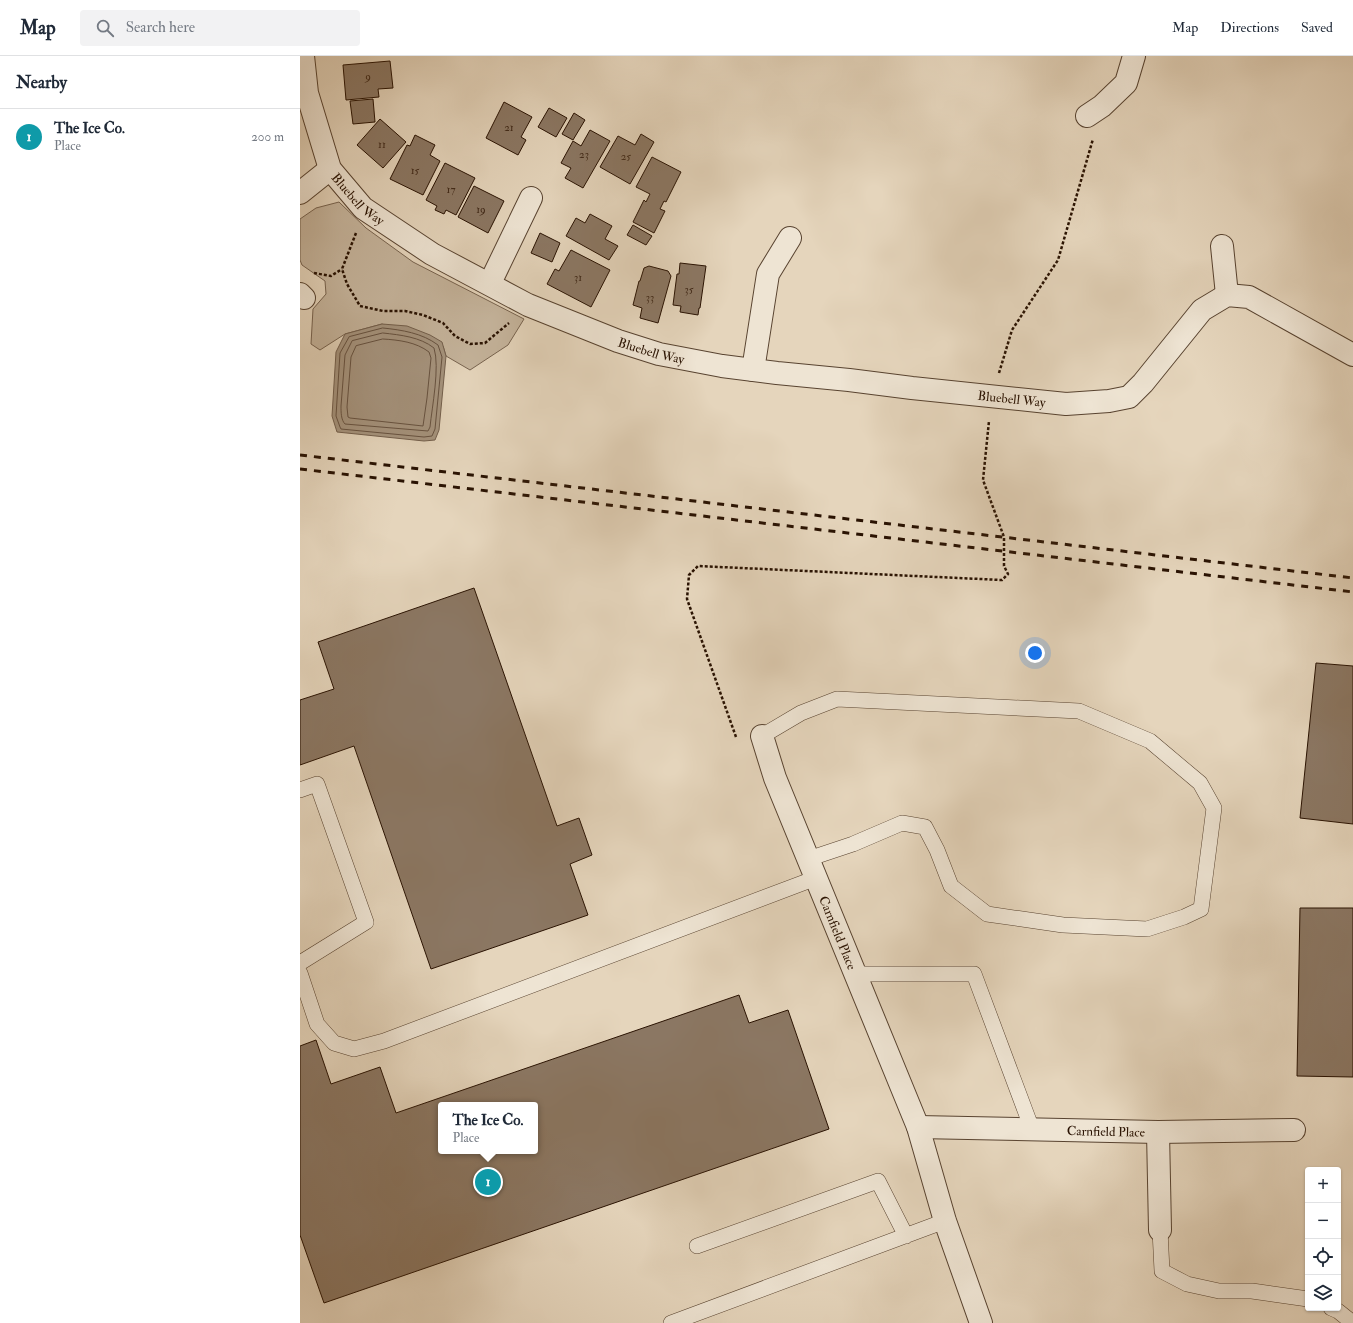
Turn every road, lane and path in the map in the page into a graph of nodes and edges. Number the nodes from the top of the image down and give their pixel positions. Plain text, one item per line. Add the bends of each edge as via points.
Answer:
1 (302, 56) edge
2 (1134, 56) edge
3 (1094, 111) joint
4 (330, 169) junction
5 (300, 193) edge
6 (531, 198) dead end
7 (363, 208) junction
8 (790, 238) dead end
9 (1222, 246) dead end
10 (342, 269) junction
11 (308, 273) dead end
12 (490, 284) junction
13 (1227, 296) junction
14 (528, 304) junction
15 (1353, 355) edge
16 (753, 370) junction
17 (992, 396) junction
18 (762, 736) joint
19 (738, 741) dead end
20 (300, 790) edge
21 (812, 869) junction
22 (300, 963) edge
23 (300, 973) edge
24 (855, 974) junction
25 (918, 1127) junction
26 (1032, 1129) junction
27 (1294, 1130) dead end
28 (1158, 1132) junction
29 (945, 1221) junction
30 (1160, 1230) joint
31 (906, 1236) junction
32 (697, 1246) dead end
33 (1305, 1299) edge
34 (1338, 1311) edge
35 (1353, 1322) edge
36 (671, 1323) edge
37 (981, 1323) edge

1 - 4 street, Bluebell Way via 307,93
2 - 3 street via 1126,83
3 - 17 path via 1058,260 1012,330
4 - 5 street
4 - 7 street, Bluebell Way
6 - 12 street
7 - 10 path via 354,242
7 - 12 street, Bluebell Way via 432,254
8 - 16 street via 768,274
9 - 13 street
10 - 11 path via 331,276
10 - 14 path via 360,306 422,315 444,323 455,336 470,344 485,343
12 - 14 street, Bluebell Way
13 - 15 street via 1249,297
13 - 17 street, Bluebell Way via 1202,310 1143,383 1128,397 1066,404
14 - 16 street, Bluebell Way via 618,341 660,354
16 - 17 street, Bluebell Way
17 - 19 path via 983,480 1004,537 1004,566 1008,574 1002,580 698,566 689,575 687,599
18 - 21 street, Carnfield Place via 775,778
18 - 21 lane via 801,713 837,699 1079,711 1150,741 1200,783 1214,808 1201,910 1147,929 1063,925 987,914 951,886 925,827 902,823 859,841
20 - 22 lane via 317,784 366,922
21 - 23 lane via 392,1039 354,1049 334,1044 317,1024
21 - 24 street, Carnfield Place
24 - 25 street, Carnfield Place
24 - 26 lane via 974,974
25 - 26 street, Carnfield Place
25 - 29 street, Carnfield Place
26 - 28 street, Carnfield Place
27 - 28 street, Carnfield Place
28 - 30 street
29 - 31 lane
29 - 37 street, Carnfield Place
30 - 33 lane via 1162,1271 1187,1284 1219,1291
31 - 32 lane via 878,1181
31 - 36 lane
34 - 35 lane

